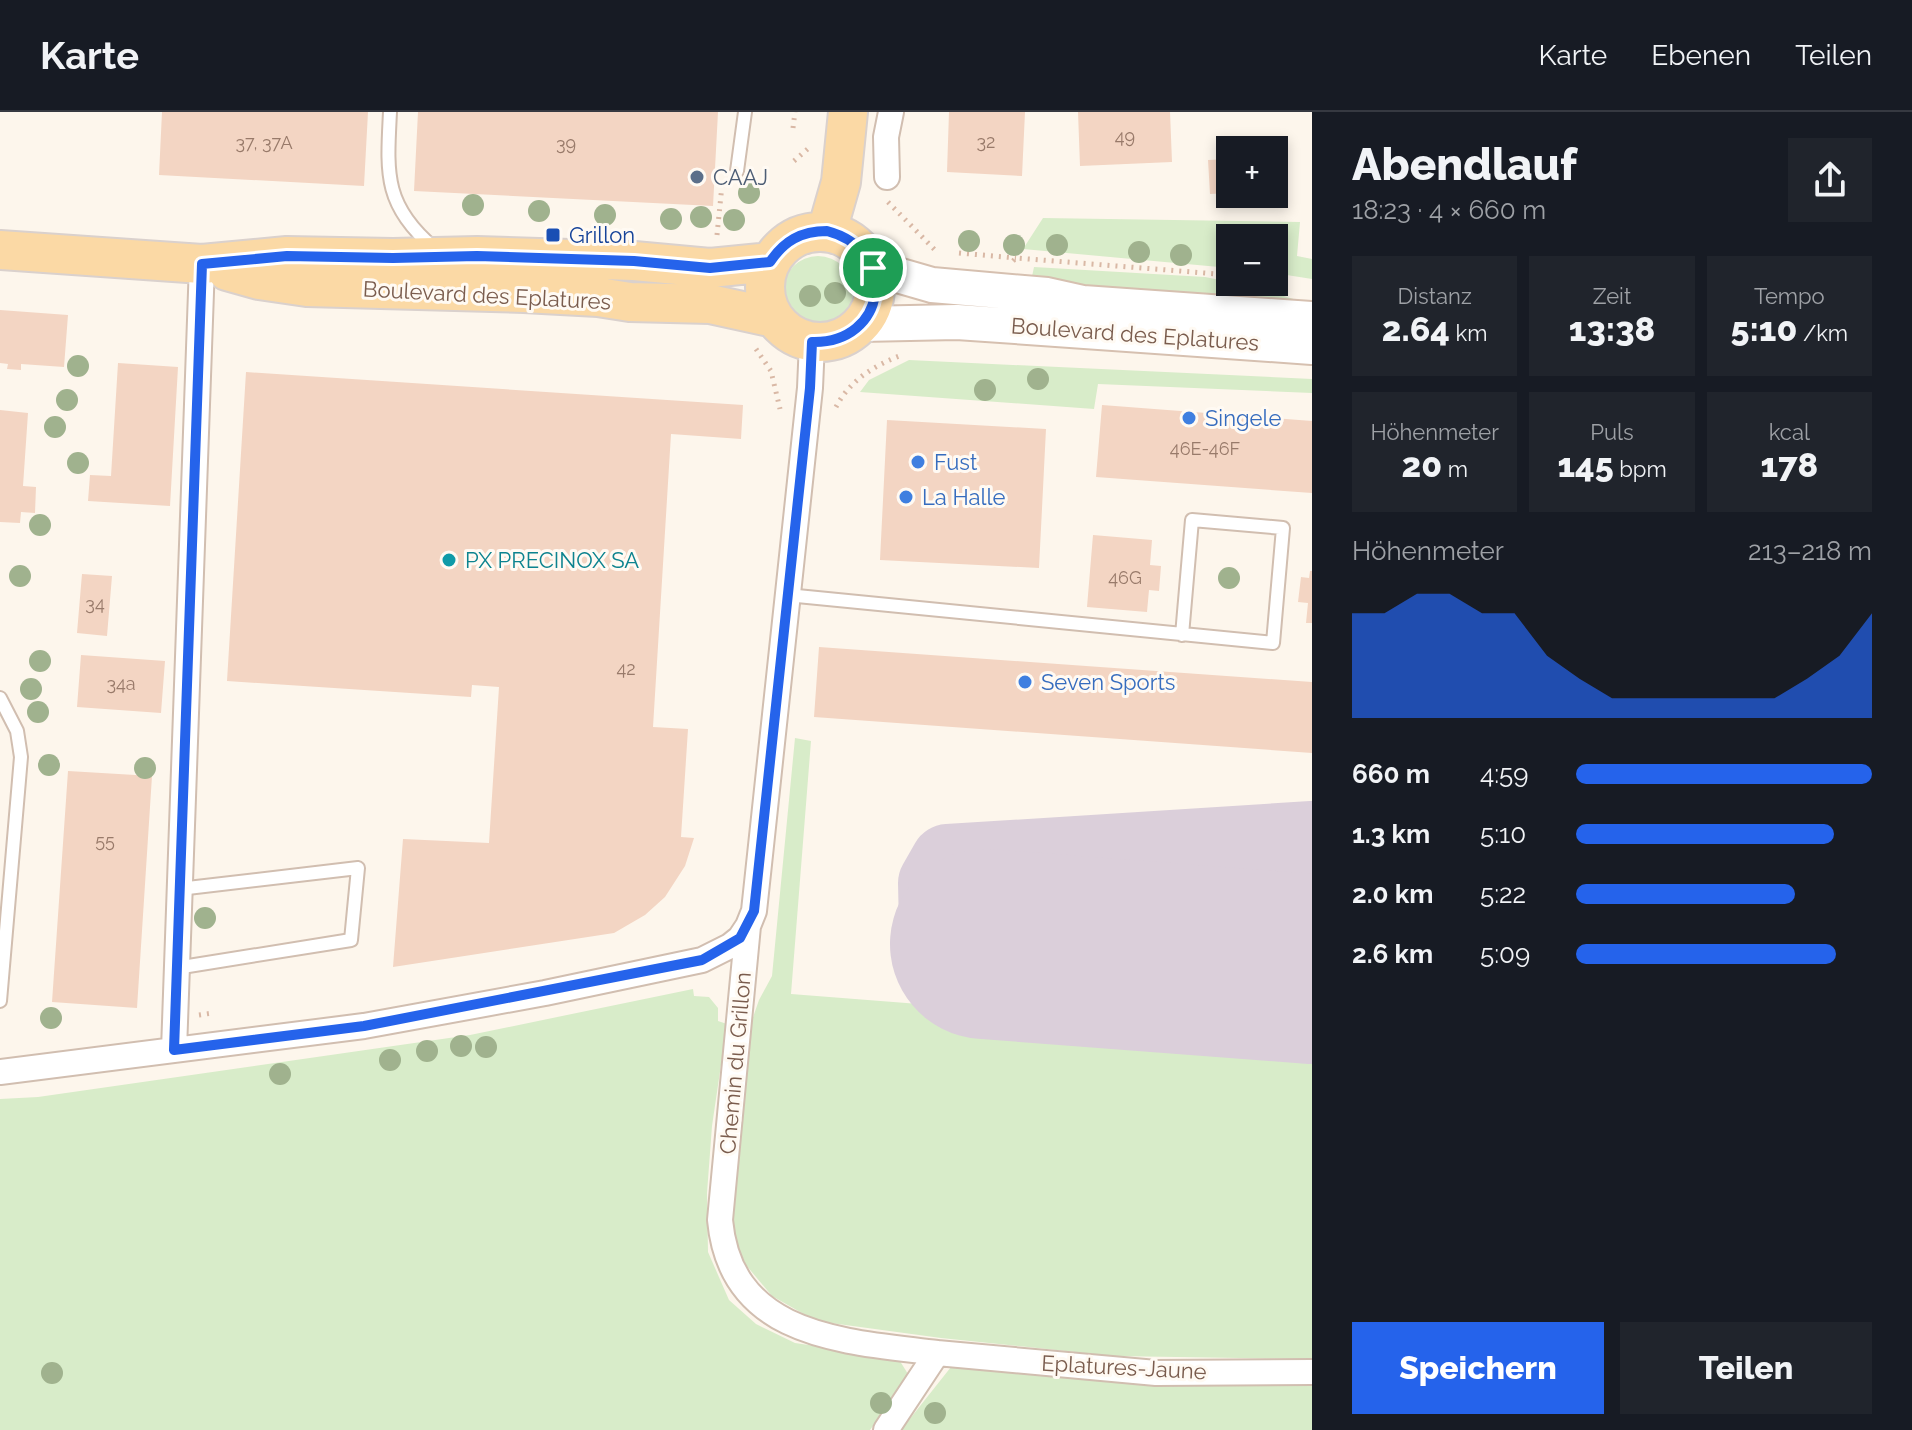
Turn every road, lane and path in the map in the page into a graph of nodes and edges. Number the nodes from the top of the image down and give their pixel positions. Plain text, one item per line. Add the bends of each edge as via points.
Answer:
1 (390, 112) edge
2 (745, 112) edge
3 (795, 112) edge
4 (848, 112) edge
5 (891, 112) edge
6 (793, 128) dead end
7 (737, 171) joint
8 (884, 186) joint
9 (827, 231) junction
10 (716, 249) dead end
11 (0, 250) edge
12 (445, 257) junction
13 (1016, 258) junction
14 (770, 262) junction
15 (202, 264) junction
16 (873, 268) junction
17 (1216, 274) edge
18 (988, 289) junction
19 (1312, 319) edge
20 (862, 324) junction
21 (762, 330) junction
22 (812, 342) junction
23 (1312, 347) edge
24 (886, 361) dead end
25 (835, 408) dead end
26 (781, 419) dead end
27 (787, 595) junction
28 (1182, 635) junction
29 (0, 698) edge
30 (179, 889) junction
31 (748, 926) junction
32 (176, 968) junction
33 (0, 1001) edge
34 (174, 1050) junction
35 (0, 1072) edge
36 (937, 1353) junction
37 (1312, 1372) edge
38 (886, 1430) edge

1 - 12 lane via 387,160 392,194 408,221
2 - 7 lane
3 - 6 path
4 - 9 main road via 841,182
5 - 8 street
7 - 10 path via 736,186 722,185
8 - 13 path via 934,251
9 - 14 main road via 794,238
9 - 16 main road via 851,240
11 - 15 main road, Boulevard des Eplatures
12 - 14 main road, Boulevard des Eplatures via 710,268
12 - 15 main road, Boulevard des Eplatures via 287,256
13 - 17 path
13 - 18 path
14 - 21 main road
15 - 21 main road, Boulevard des Eplatures via 307,287 710,304
15 - 30 street
16 - 18 main road, Boulevard des Eplatures via 932,285
16 - 20 main road via 874,303
18 - 19 main road, Boulevard des Eplatures via 1083,303
20 - 22 main road via 834,341
20 - 23 main road, Boulevard des Eplatures via 957,322
21 - 22 main road
21 - 26 path via 758,350 778,391
22 - 27 street, Chemin du Grillon
24 - 25 path via 870,369
27 - 28 lane
27 - 31 street, Chemin du Grillon via 754,911
28 - 28 lane via 1273,643 1283,528 1192,520
29 - 33 lane via 17,731 21,757
30 - 32 street
30 - 32 lane via 358,868 351,940
31 - 34 street via 730,946 702,960 364,1026
31 - 36 street, Chemin du Grillon via 720,1220 731,1266 759,1302 802,1330
32 - 34 street
34 - 35 street
36 - 37 street, Eplatures-Jaune via 1156,1373
36 - 38 street

